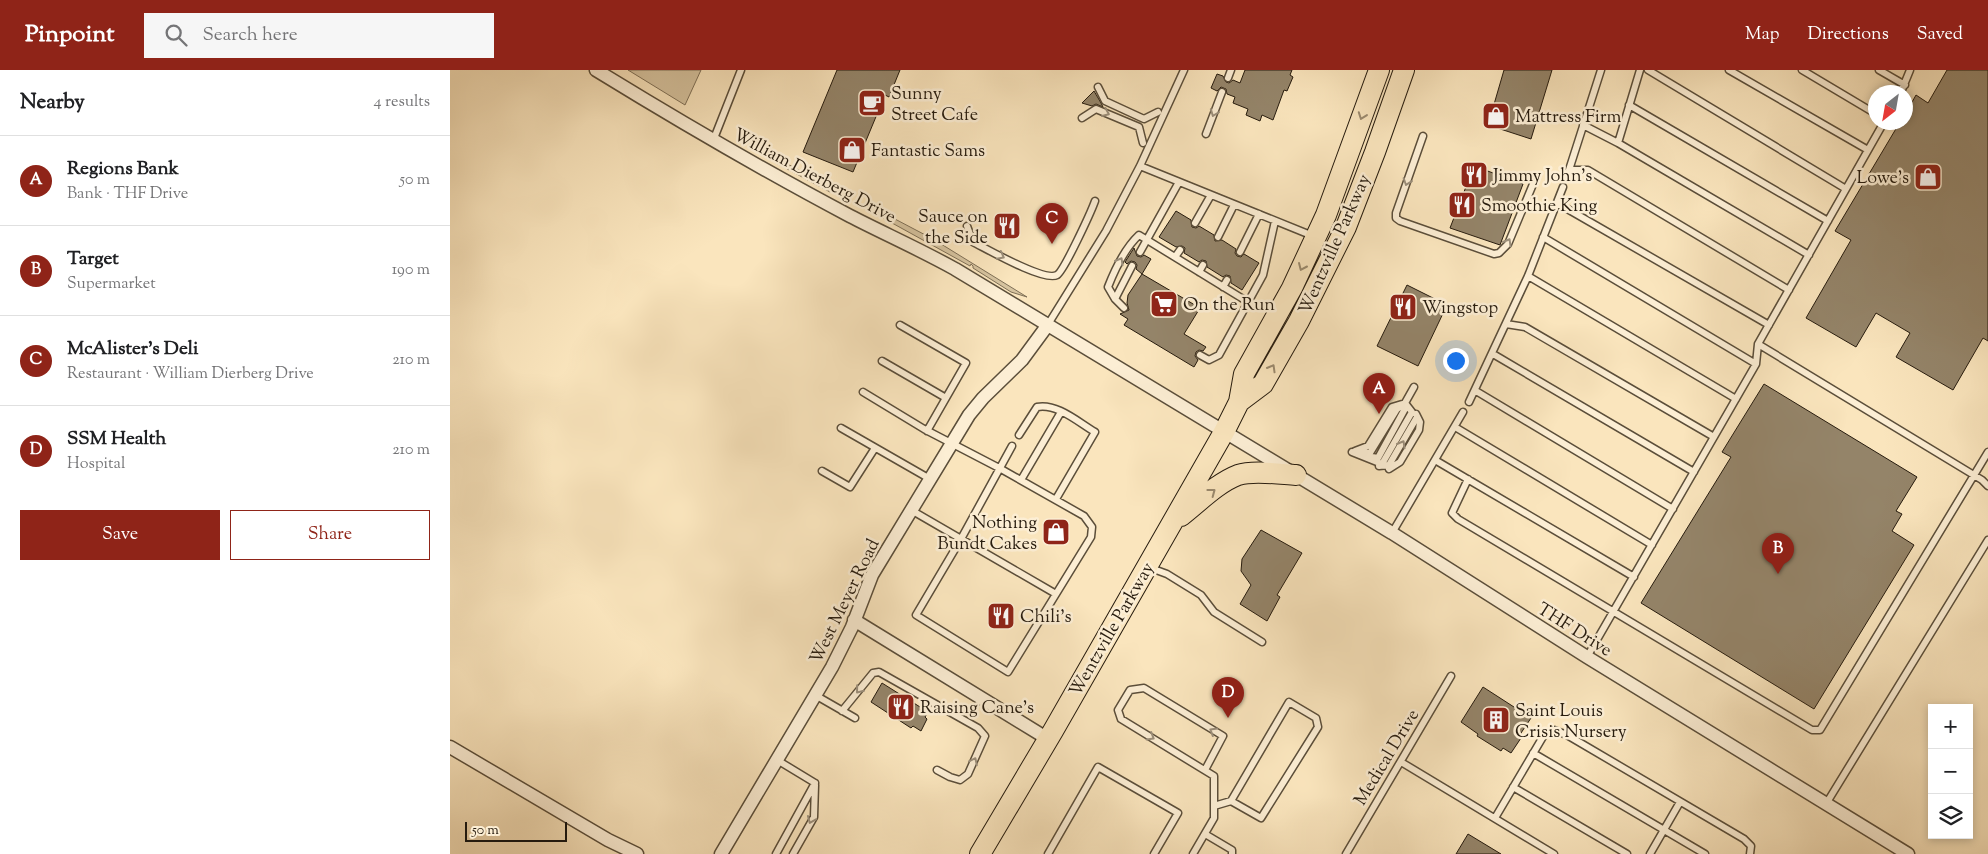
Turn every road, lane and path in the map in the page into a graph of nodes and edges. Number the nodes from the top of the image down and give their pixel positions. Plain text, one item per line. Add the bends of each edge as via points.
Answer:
1 (596, 70) edge
2 (742, 70) edge
3 (1184, 70) edge
4 (1231, 70) edge
5 (1379, 70) edge
6 (1404, 70) edge
7 (1601, 70) edge
8 (1640, 70) edge
9 (1648, 70) edge
10 (1729, 70) edge
11 (1802, 70) edge
12 (1879, 70) edge
13 (1910, 70) edge
14 (1228, 78) dead end
15 (1903, 85) edge
16 (1905, 85) edge
17 (1098, 87) dead end
18 (1222, 92) dead end
19 (1629, 105) junction
20 (1868, 109) edge
21 (1158, 112) dead end
22 (1082, 118) dead end
23 (1584, 125) junction
24 (1879, 130) edge
25 (1206, 134) dead end
26 (1423, 136) dead end
27 (713, 141) junction
28 (1143, 143) dead end
29 (1618, 143) junction
30 (1868, 150) junction
31 (1140, 166) junction
32 (1536, 177) dead end
33 (1179, 182) junction
34 (1563, 187) dead end
35 (1846, 189) junction
36 (1211, 195) junction
37 (1095, 201) dead end
38 (1557, 202) junction
39 (1234, 204) junction
40 (1258, 214) junction
41 (1275, 221) junction
42 (1828, 221) junction
43 (1195, 223) dead end
44 (967, 226) dead end
45 (1218, 237) dead end
46 (1543, 237) junction
47 (1315, 238) junction
48 (1148, 240) junction
49 (1180, 250) dead end
50 (1140, 252) dead end
51 (1240, 252) dead end
52 (1809, 255) junction
53 (1175, 257) junction
54 (1203, 265) dead end
55 (1132, 266) dead end
56 (1199, 272) junction
57 (1528, 276) junction
58 (1227, 280) dead end
59 (1223, 287) junction
60 (1789, 290) junction
61 (1115, 299) junction
62 (1248, 302) junction
63 (1124, 308) dead end
64 (1506, 324) junction
65 (1768, 325) junction
66 (900, 326) dead end
67 (1047, 326) junction
68 (1758, 344) junction
69 (1493, 354) junction
70 (1200, 356) dead end
71 (882, 361) dead end
72 (1756, 364) junction
73 (1414, 387) dead end
74 (1476, 391) junction
75 (863, 392) dead end
76 (946, 398) junction
77 (1736, 398) junction
78 (1239, 402) junction
79 (1405, 402) junction
80 (1469, 402) dead end
81 (1061, 412) junction
82 (1463, 412) dead end
83 (1455, 427) junction
84 (842, 428) dead end
85 (927, 431) junction
86 (1224, 432) junction
87 (1019, 435) dead end
88 (1714, 437) junction
89 (952, 442) junction
90 (1012, 446) dead end
91 (875, 448) junction
92 (1352, 452) junction
93 (1988, 452) edge
94 (1435, 460) junction
95 (1002, 469) junction
96 (822, 471) dead end
97 (1694, 472) junction
98 (1296, 475) junction
99 (1974, 475) junction
100 (930, 479) junction
101 (1468, 479) junction
102 (1021, 480) junction
103 (1988, 486) edge
104 (1056, 499) junction
105 (1673, 509) junction
106 (911, 510) junction
107 (1173, 522) junction
108 (1392, 533) junction
109 (961, 539) junction
110 (1988, 540) edge
111 (1652, 545) junction
112 (1147, 567) junction
113 (1634, 577) junction
114 (1056, 594) junction
115 (1614, 611) junction
116 (854, 620) junction
117 (1262, 642) dead end
118 (1587, 657) junction
119 (1451, 676) dead end
120 (815, 695) junction
121 (842, 711) junction
122 (854, 718) dead end
123 (1048, 739) junction
124 (450, 747) edge
125 (1533, 753) junction
126 (777, 760) junction
127 (1401, 762) junction
128 (937, 770) dead end
129 (1205, 770) junction
130 (816, 783) junction
131 (1513, 787) junction
132 (1231, 801) junction
133 (1680, 802) junction
134 (1826, 804) junction
135 (1214, 806) junction
136 (1494, 818) junction
137 (1664, 830) junction
138 (1205, 834) junction
139 (637, 854) edge
140 (721, 854) edge
141 (776, 854) edge
142 (793, 854) edge
143 (980, 854) edge
144 (1048, 854) edge
145 (1154, 854) edge
146 (1193, 854) edge
147 (1232, 854) edge
148 (1346, 854) edge
149 (1554, 854) edge
150 (1627, 854) edge
151 (1650, 854) edge
152 (1705, 854) edge
153 (1750, 854) edge
154 (1908, 854) edge

1 - 27 street, William Dierberg Drive
2 - 27 lane
3 - 31 lane
4 - 14 lane
5 -> 47 main road, Wentzville Parkway
78 -> 6 main road, Wentzville Parkway via 1263,384 1346,227
7 - 23 lane
8 - 19 lane
9 - 35 lane
10 - 30 lane
11 - 20 lane
12 - 15 lane
13 - 16 lane
17 - 21 lane via 1105,102 1144,119
18 -> 25 lane
19 - 29 lane
19 - 42 lane
22 -> 28 lane via 1096,109 1122,119 1139,127
23 - 29 lane
23 - 60 lane via 1569,170 1588,170
24 - 30 lane
26 -> 32 lane via 1396,213 1400,221 1494,254 1500,253 1508,244
27 - 67 street, William Dierberg Drive via 852,217 925,252
29 - 52 lane
30 - 35 lane
31 - 33 lane
31 - 67 lane via 1106,231
33 - 36 lane
33 - 48 lane
34 - 38 lane
35 - 42 lane
36 - 39 lane
36 - 43 lane
44 -> 37 lane via 973,242 1046,276 1056,275 1079,238
38 - 46 lane
38 - 65 lane
39 - 40 lane
39 - 45 lane
40 - 41 lane
40 - 51 lane
41 - 47 lane
41 - 62 lane via 1262,275
42 - 52 lane
46 - 57 lane
46 - 72 lane
47 -> 78 main road, Wentzville Parkway via 1292,288 1244,374
48 - 50 lane
48 - 53 lane
61 -> 48 lane via 1108,287 1114,271 1139,235
49 - 53 lane
52 - 60 lane
53 - 56 lane
54 - 56 lane
55 - 61 lane
56 - 59 lane
57 - 64 lane
57 - 77 lane
58 - 59 lane
59 - 62 lane
60 - 65 lane
61 - 63 lane
62 - 70 lane via 1219,355 1210,360
64 - 69 lane
64 - 88 lane via 1525,327
65 - 68 lane
66 - 76 lane via 966,364
67 - 86 street, William Dierberg Drive
67 - 89 street, West Meyer Road via 1022,360 969,415
68 - 72 lane
68 - 99 lane
69 - 74 lane
69 - 97 lane
71 - 76 lane
72 - 77 lane
73 - 79 lane
74 - 80 lane
74 - 105 lane
75 - 85 lane
76 - 85 lane
77 - 88 lane
78 - 86 main road, Wentzville Parkway
79 - 92 lane via 1392,407 1368,446
79 - 92 lane via 1406,407 1378,458
92 -> 79 lane via 1379,466 1389,465 1418,417
81 - 87 lane via 1045,405 1036,406
81 - 102 lane
81 - 104 lane via 1095,432
82 - 83 lane
83 - 94 lane
83 - 111 lane
84 - 91 lane
85 - 89 lane
86 - 98 street, THF Drive
86 - 107 main road, Wentzville Parkway
88 - 97 lane
89 - 95 lane
89 - 100 street, West Meyer Road
90 - 95 lane
91 - 96 lane via 850,487
91 - 100 lane
93 - 99 lane
94 - 101 lane
94 - 108 lane
95 - 102 lane
95 - 109 lane
97 - 105 lane
107 -> 98 main road via 1238,475
98 - 108 street, THF Drive
99 - 103 lane
99 - 115 lane via 1820,730 1812,730
100 - 106 street, West Meyer Road
101 - 113 lane
101 - 115 lane via 1452,513 1458,519
102 - 104 lane
104 - 114 lane via 1084,516 1092,527 1091,537
105 - 111 lane
106 - 109 lane
106 - 116 street, West Meyer Road via 872,575
107 - 112 main road, Wentzville Parkway
108 - 118 street, THF Drive
109 - 114 lane
109 - 114 lane via 916,615 1008,672
110 - 134 lane
111 - 113 lane
112 - 117 lane via 1167,574 1201,595 1214,612
112 - 123 main road, Wentzville Parkway
113 - 115 lane
115 - 118 lane
116 - 120 street, West Meyer Road
116 - 123 street
118 - 134 street, THF Drive
119 - 127 lane, Medical Drive
120 - 121 lane
120 - 126 street, West Meyer Road
121 - 122 lane
128 -> 121 lane via 960,780 968,774 985,736 978,728 878,672 873,673
123 - 143 main road, Wentzville Parkway
124 - 139 street
125 - 131 lane
125 - 133 lane via 1544,735 1554,730
125 - 137 lane
126 - 130 lane
126 - 140 street, West Meyer Road
127 - 136 lane
127 - 148 lane, Medical Drive
129 -> 129 lane via 1223,736 1144,688 1130,690 1118,710 1121,719
129 - 135 lane via 1214,776
130 - 141 lane
130 -> 142 lane via 814,817
131 - 136 lane
131 - 150 lane
132 - 132 lane via 1261,818 1318,728 1316,718 1289,702
132 - 135 lane
133 - 137 lane
133 - 153 lane via 1744,839 1750,846
134 - 154 street, THF Drive
135 - 138 lane via 1214,818
136 - 149 lane
137 - 151 lane
137 - 152 lane
138 - 146 lane
138 - 147 lane via 1232,850
144 - 145 lane via 1098,767 1178,813

